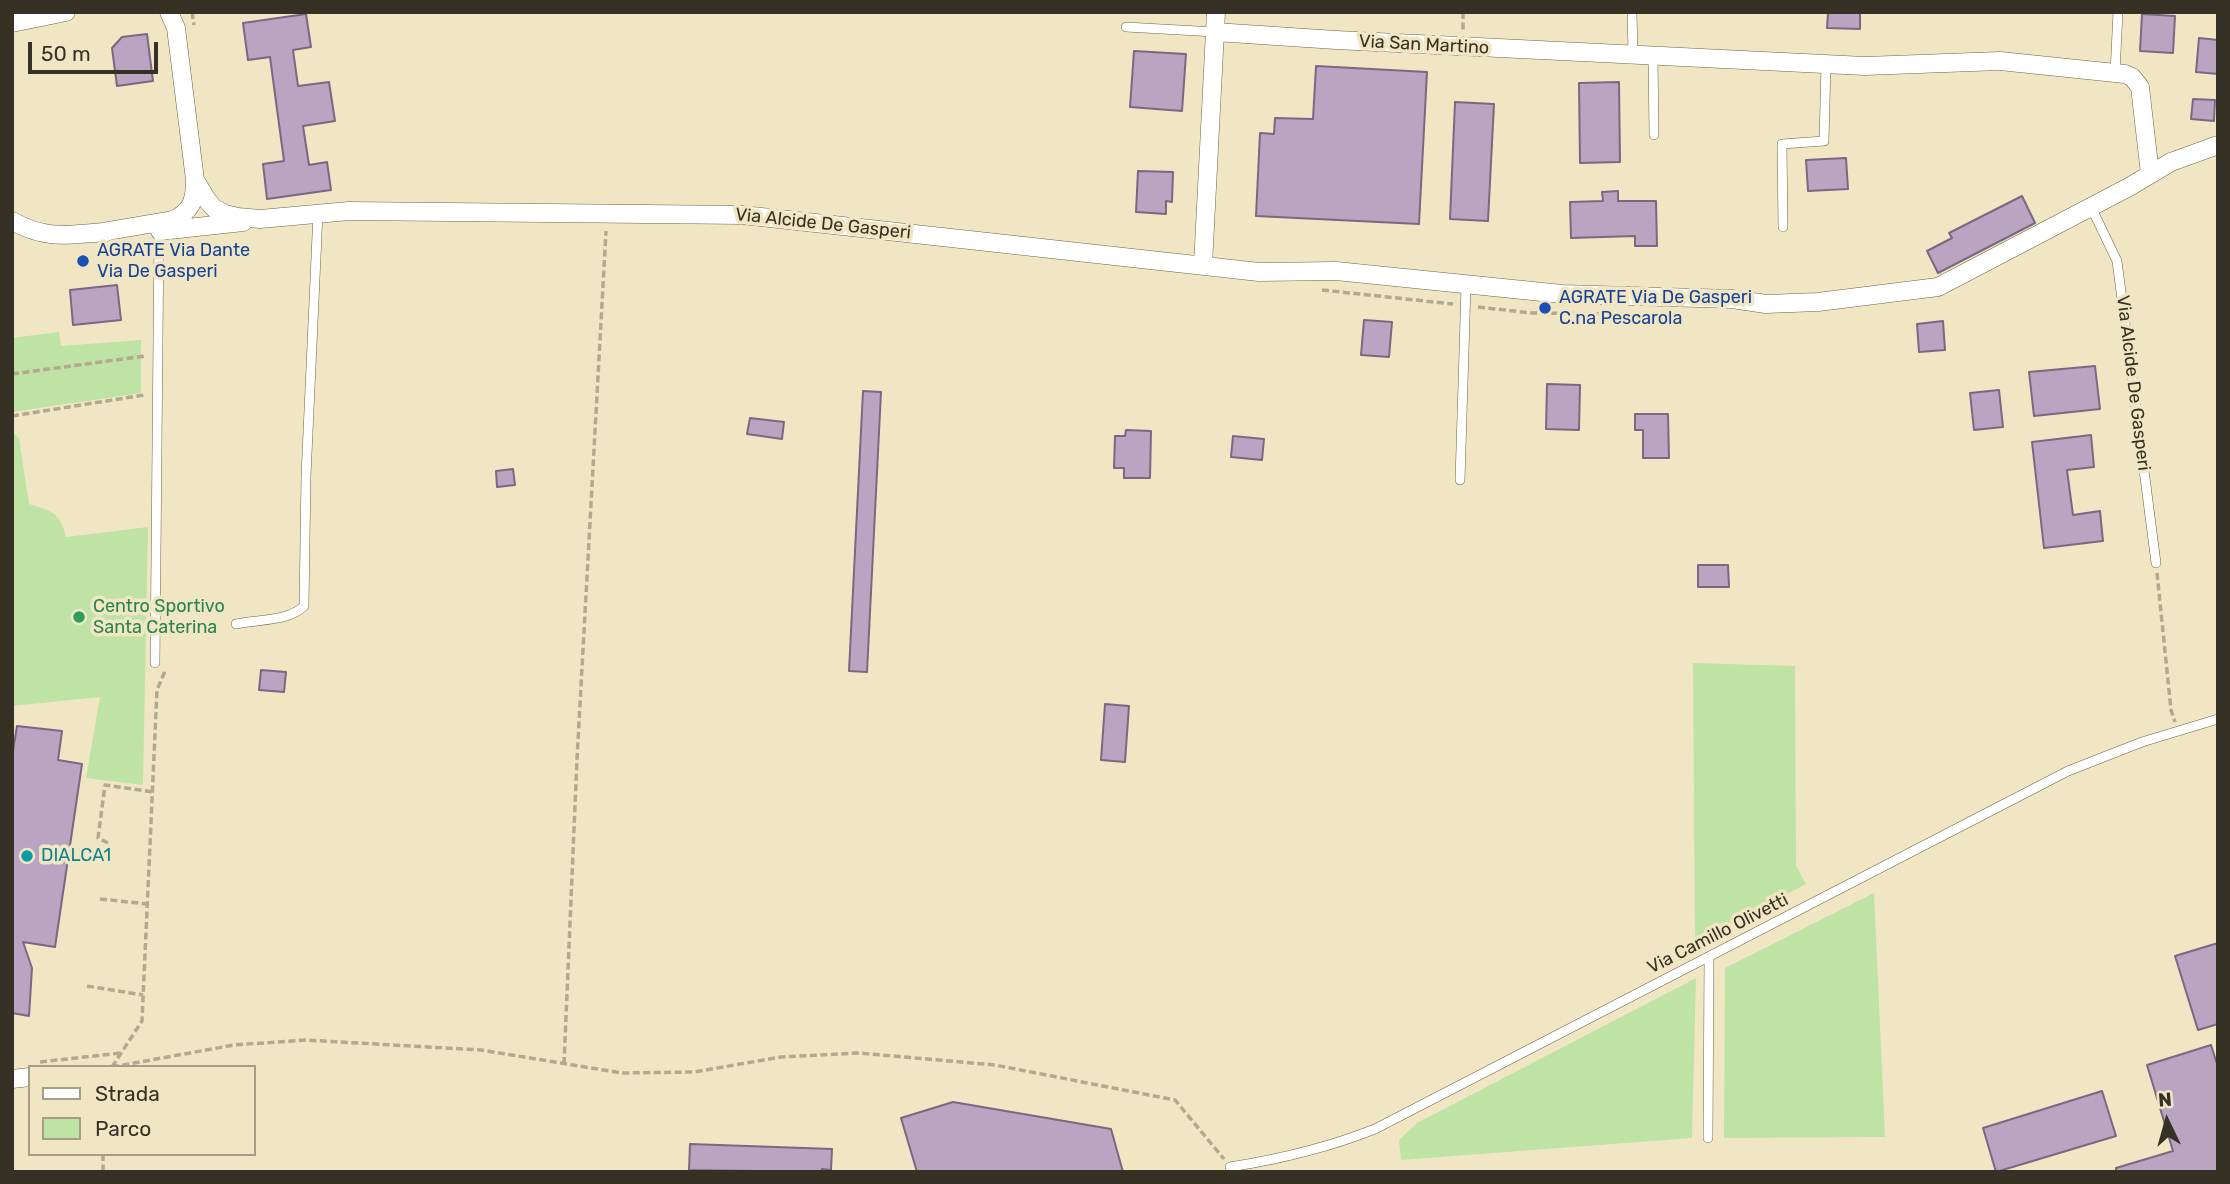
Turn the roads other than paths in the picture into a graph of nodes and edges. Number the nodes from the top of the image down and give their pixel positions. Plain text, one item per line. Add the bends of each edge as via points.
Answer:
1 (65, 12) edge
2 (169, 12) edge
3 (1216, 12) edge
4 (1632, 12) edge
5 (2118, 12) edge
6 (12, 23) edge
7 (1126, 27) dead end
8 (1215, 32) junction
9 (1633, 55) junction
10 (1653, 56) junction
11 (1826, 64) junction
12 (2115, 73) junction
13 (1654, 135) dead end
14 (2218, 145) edge
15 (2150, 174) junction
16 (195, 180) junction
17 (2091, 207) junction
18 (318, 213) junction
19 (260, 219) junction
20 (12, 220) edge
21 (1783, 227) dead end
22 (159, 231) junction
23 (96, 233) junction
24 (1203, 265) junction
25 (1466, 286) junction
26 (1460, 480) dead end
27 (2156, 564) road end
28 (236, 624) dead end
29 (155, 663) dead end
30 (2218, 719) edge
31 (1709, 957) junction
32 (1708, 1138) dead end
33 (1230, 1167) road end

1 - 6 street
2 - 16 street via 176,28
3 - 8 street
4 - 9 lane
5 - 12 lane
7 - 8 lane, Via San Martino
8 - 9 street, Via San Martino
8 - 24 street
9 - 10 street, Via San Martino
10 - 11 street, Via San Martino
10 - 13 lane
11 - 12 street, Via San Martino via 2000,61
11 - 21 lane via 1824,141 1782,144
12 - 15 street via 2132,77 2140,88
14 - 15 street, Via Alcide De Gasperi
15 - 17 street, Via Alcide De Gasperi
16 - 19 street, Via Alcide De Gasperi via 219,211
16 - 23 street via 194,201 180,217
17 - 25 street, Via Alcide De Gasperi via 1947,284 1918,291 1779,304
17 - 27 lane, Via Alcide De Gasperi via 2117,261
18 - 19 street, Via Alcide De Gasperi
18 - 24 street, Via Alcide De Gasperi via 743,215
18 - 28 lane via 304,606 298,613 280,618
19 - 22 street
20 - 23 street via 45,234
22 - 23 street
22 - 29 lane
24 - 25 street, Via Alcide De Gasperi via 1259,272 1336,271
25 - 26 lane
30 - 31 lane, Via Camillo Olivetti via 2129,746 2068,771
31 - 32 lane
31 - 33 lane, Via Camillo Olivetti via 1375,1129 1299,1155

